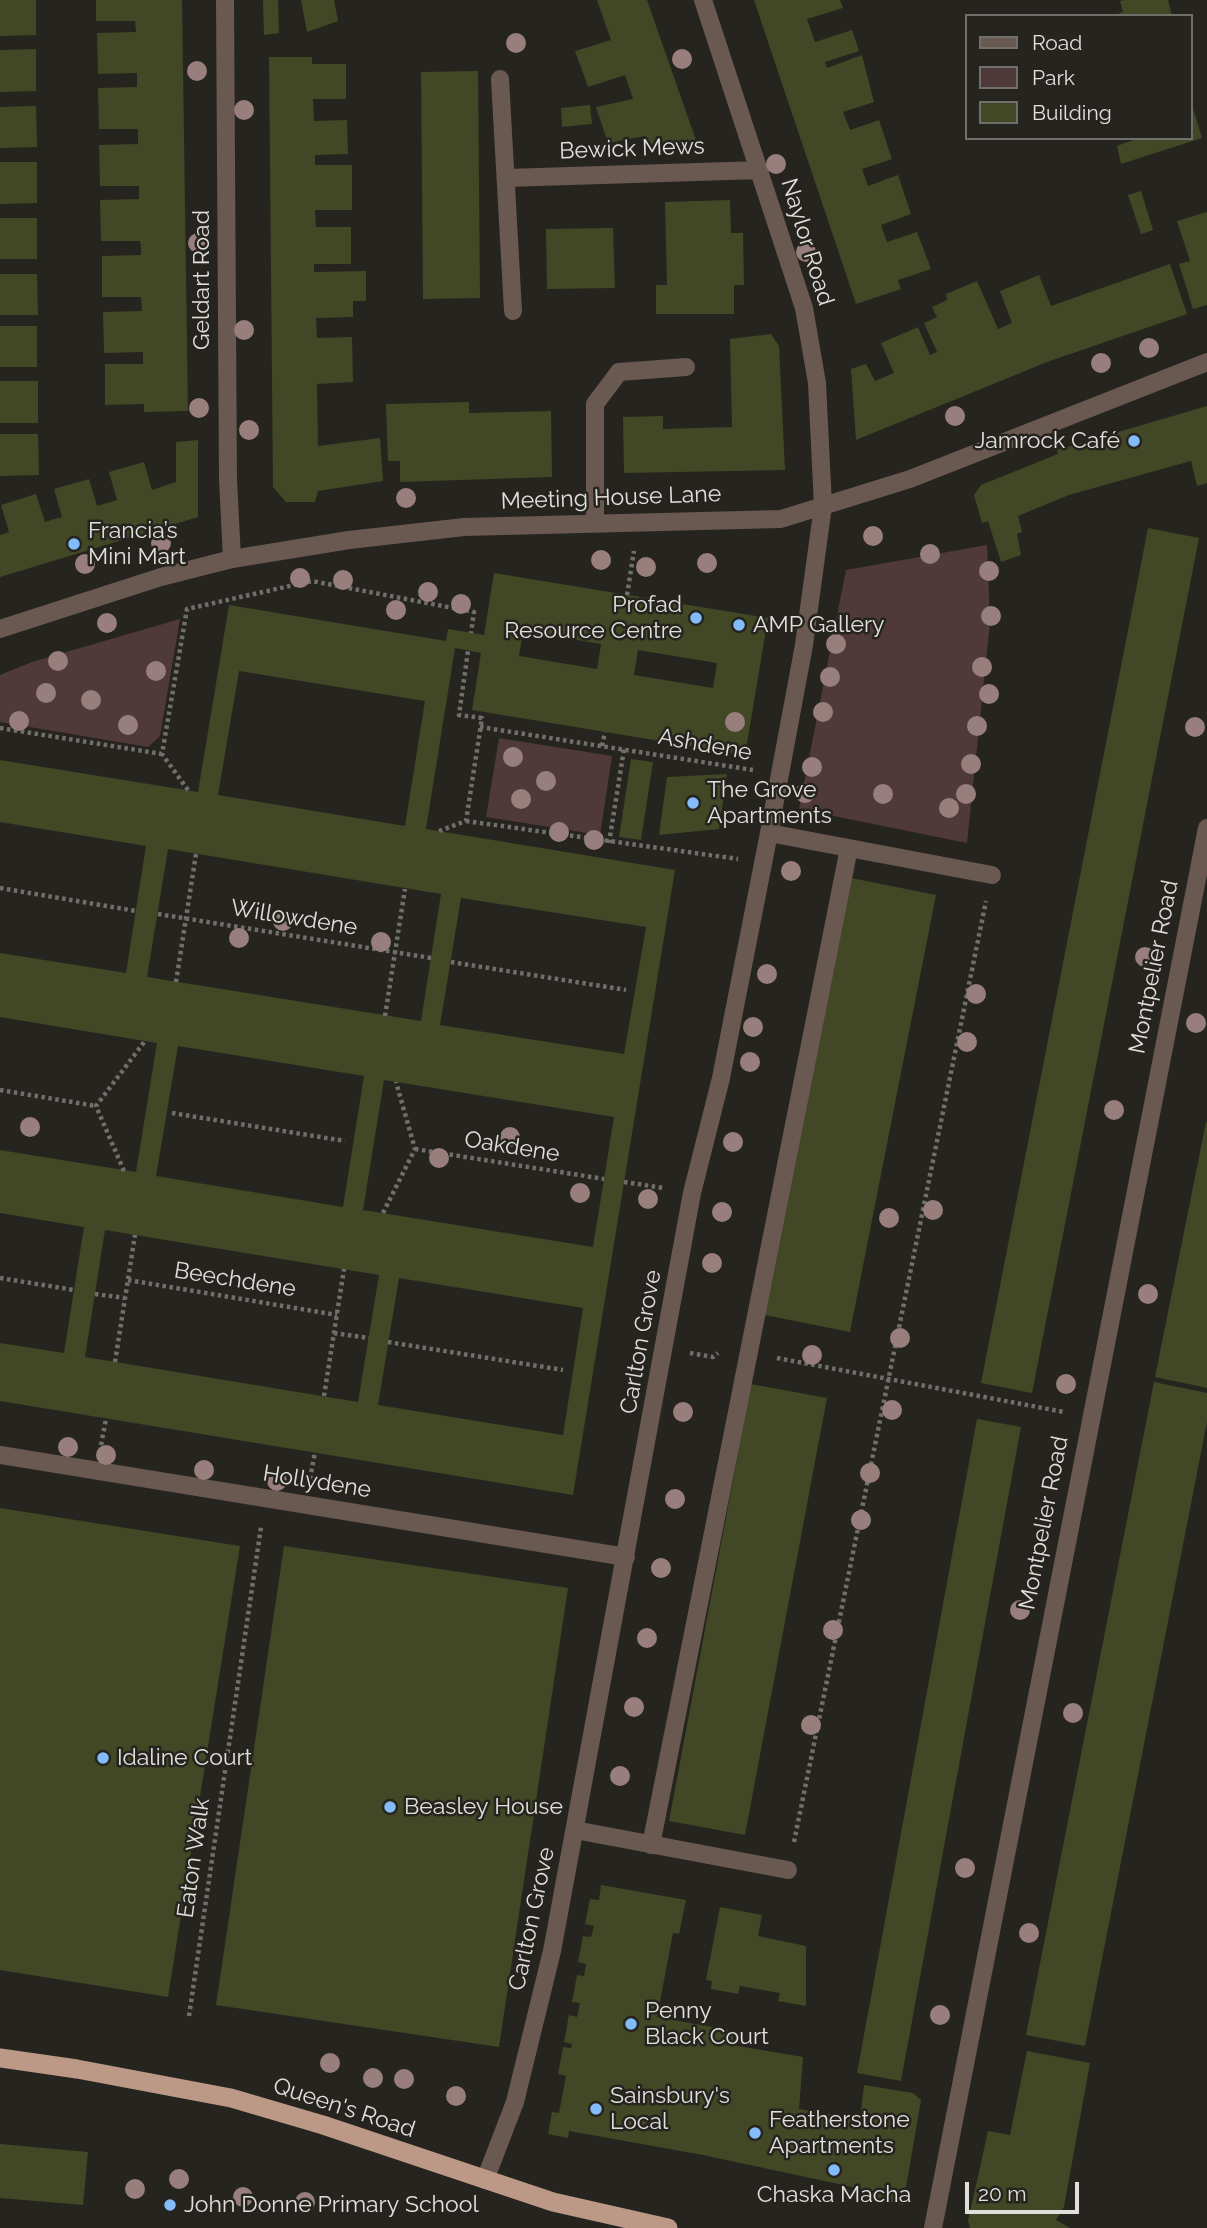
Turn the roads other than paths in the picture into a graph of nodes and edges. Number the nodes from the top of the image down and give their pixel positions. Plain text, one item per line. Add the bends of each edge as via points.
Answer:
1 (225, 0) edge
2 (703, 0) edge
3 (500, 79) dead end
4 (760, 170) junction
5 (507, 178) junction
6 (513, 311) dead end
7 (1207, 362) edge
8 (686, 367) dead end
9 (822, 506) junction
10 (595, 523) junction
11 (232, 559) junction
12 (0, 629) edge
13 (1207, 828) edge
14 (769, 833) junction
15 (849, 848) junction
16 (992, 875) road end
17 (0, 1455) edge
18 (626, 1557) junction
19 (575, 1830) junction
20 (651, 1845) junction
21 (788, 1870) road end
22 (0, 2058) edge
23 (485, 2180) junction
24 (668, 2228) edge
25 (933, 2228) edge

1 - 11 street, Geldart Road
2 - 4 street, Naylor Road
3 - 5 street
4 - 5 street, Bewick Mews
4 - 9 street, Naylor Road via 804,308 817,383
5 - 6 street
7 - 9 street, Meeting House Lane via 910,479
8 - 10 street via 619,372 595,404
9 - 10 street, Meeting House Lane via 780,519
9 - 14 street, Carlton Grove via 804,645
10 - 11 street, Meeting House Lane via 464,527
11 - 12 street, Meeting House Lane
13 - 25 street, Montpelier Road
14 - 15 street
14 - 18 street, Carlton Grove via 721,1078 692,1193
15 - 16 street
15 - 20 street
17 - 18 street, Hollydene
18 - 19 street, Carlton Grove
19 - 20 street
19 - 23 street, Carlton Grove via 516,2102
20 - 21 street
22 - 23 highway, Queen's Road via 231,2098
23 - 24 highway, Queen's Road via 553,2202

